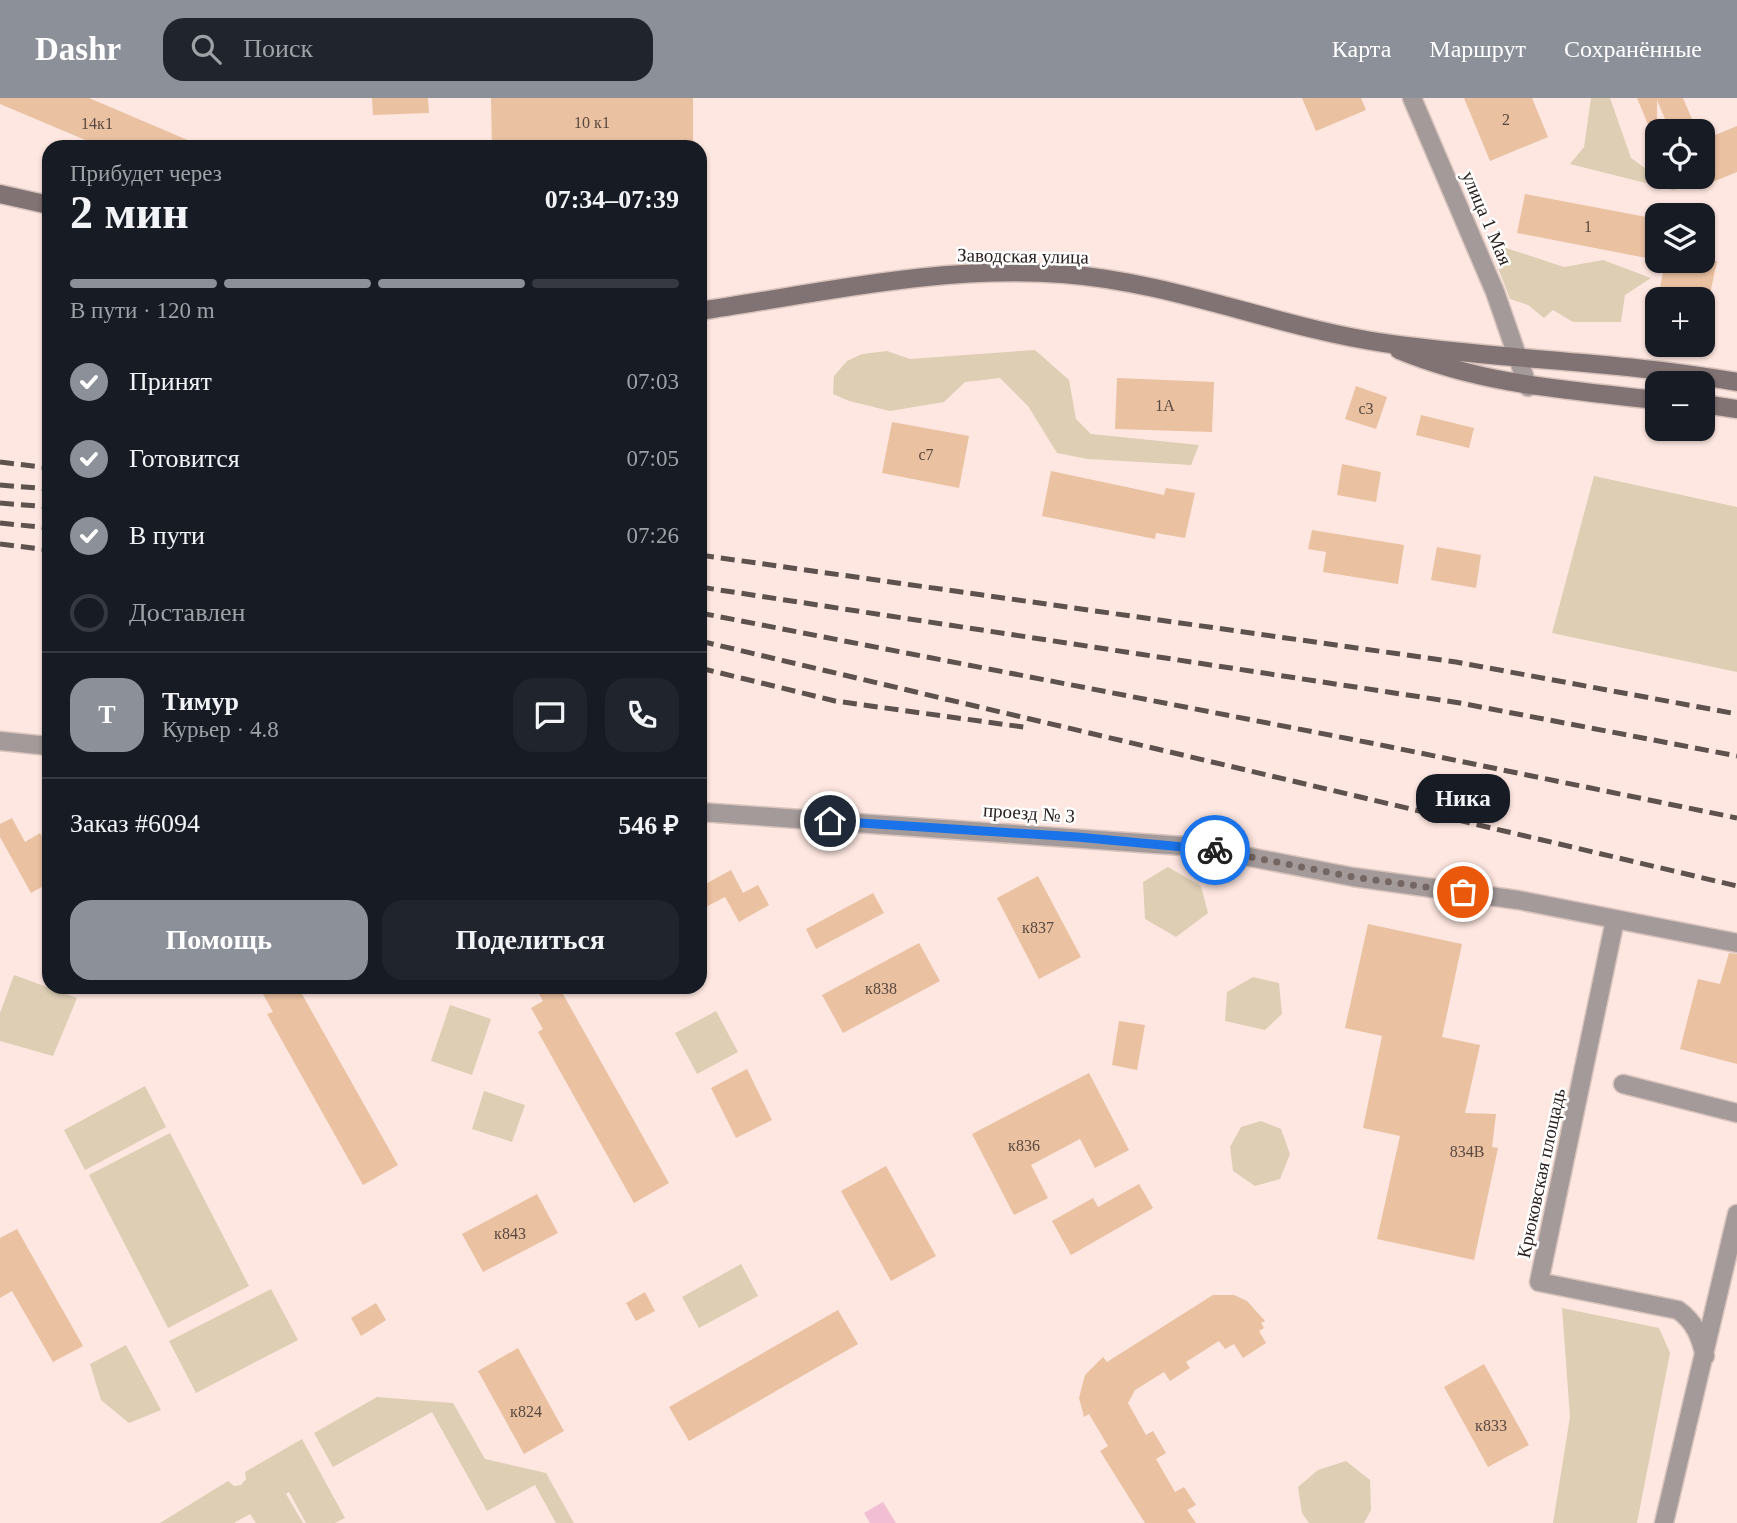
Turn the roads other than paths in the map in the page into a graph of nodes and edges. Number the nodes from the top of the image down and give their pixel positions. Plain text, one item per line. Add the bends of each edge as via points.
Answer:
1 (1412, 98) edge
2 (0, 194) edge
3 (42, 203) edge
4 (707, 310) edge
5 (1383, 343) junction
6 (1517, 356) junction
7 (1736, 381) edge
8 (1528, 387) junction
9 (1645, 399) edge
10 (1715, 406) edge
11 (1737, 409) edge
12 (0, 741) edge
13 (42, 745) edge
14 (707, 812) edge
15 (1615, 920) junction
16 (1737, 943) edge
17 (1623, 1084) dead end
18 (1737, 1114) edge
19 (1737, 1214) edge
20 (1705, 1356) junction
21 (1664, 1523) edge

1 - 6 street, улица 1 Мая via 1490,279
2 - 3 main road
4 - 5 main road, Заводская улица via 794,293 971,272 1064,274 1137,284
5 - 6 main road, Заводская улица
5 - 8 main road, Заводская улица via 1458,370
6 - 7 main road, Заводская улица
6 - 8 street, улица 1 Мая
8 - 9 main road, Заводская улица
10 - 11 main road
12 - 13 street
14 - 15 street, проезд № 3 via 1198,847
15 - 16 street, проезд № 3
15 - 20 street, Крюковская площадь via 1539,1282 1678,1310 1700,1335
17 - 18 street
19 - 20 street
20 - 21 street

